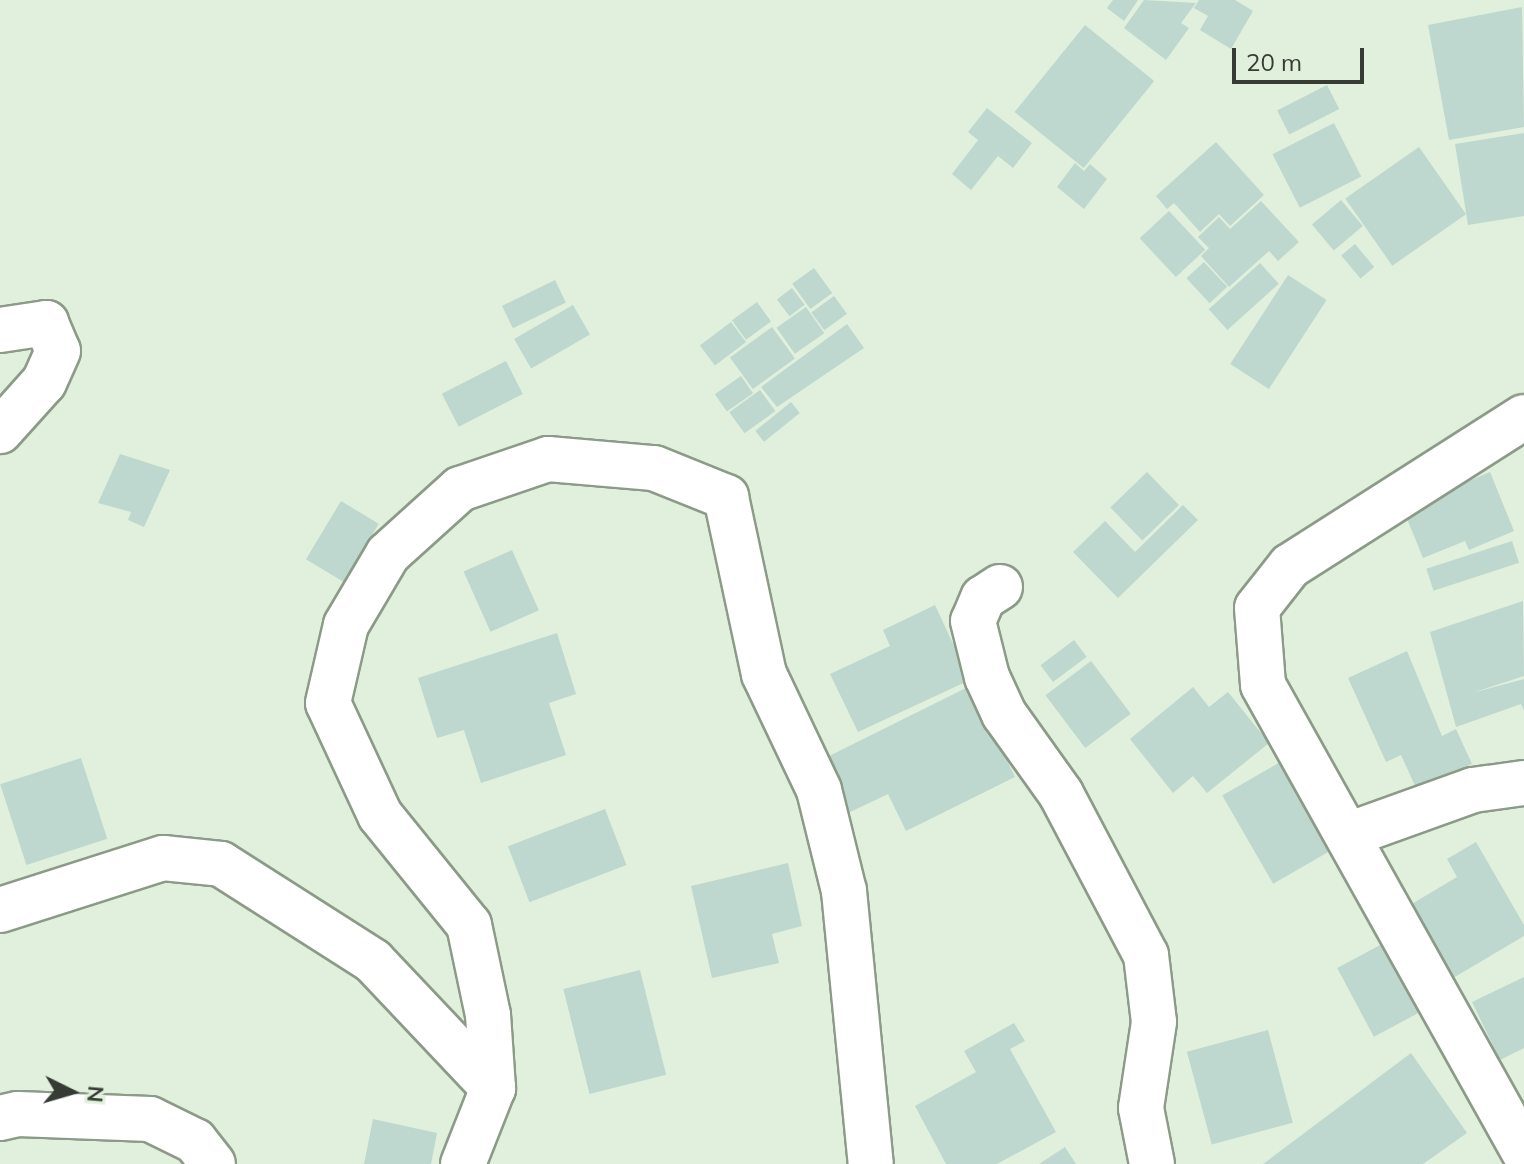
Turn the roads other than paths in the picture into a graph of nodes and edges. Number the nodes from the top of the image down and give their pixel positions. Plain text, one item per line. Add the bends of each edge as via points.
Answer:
1 (0, 330) edge
2 (1524, 417) edge
3 (0, 431) edge
4 (1000, 587) dead end
5 (1524, 783) edge
6 (1348, 835) junction
7 (0, 910) edge
8 (373, 961) junction
9 (488, 1015) junction
10 (493, 1088) junction
11 (0, 1118) edge
12 (1524, 1152) edge
13 (213, 1164) edge
14 (463, 1164) edge
15 (871, 1164) edge
16 (1152, 1164) edge

1 - 3 street via 46,323 58,351 44,382
2 - 6 street via 1290,566 1257,608 1263,685
4 - 16 street via 983,598 973,621 987,677 1004,714 1061,794 1146,955 1154,1022 1141,1108
5 - 6 street via 1473,790
6 - 12 street
7 - 8 street via 163,858 221,864
8 - 9 street
8 - 10 street
9 - 10 street
9 - 15 street via 469,925 380,815 328,703 346,625 388,554 460,489 548,459 654,468 726,497 764,674 819,790 844,891
10 - 14 street
11 - 13 street via 18,1114 150,1119 195,1141

